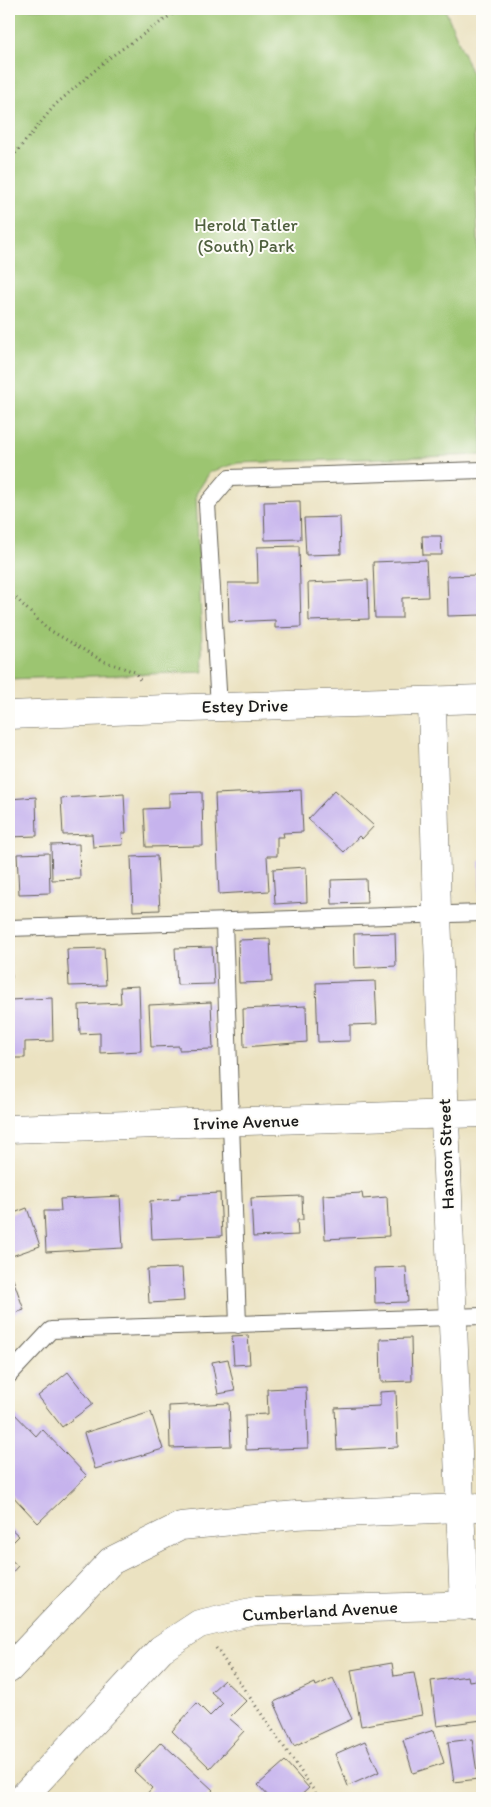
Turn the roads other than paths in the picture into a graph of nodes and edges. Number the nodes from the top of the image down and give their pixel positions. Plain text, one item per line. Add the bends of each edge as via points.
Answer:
1 (482, 470) edge
2 (482, 699) edge
3 (432, 702) junction
4 (218, 707) junction
5 (9, 715) edge
6 (482, 913) edge
7 (437, 915) junction
8 (224, 922) junction
9 (9, 928) edge
10 (482, 1113) edge
11 (445, 1114) junction
12 (231, 1122) junction
13 (9, 1129) edge
14 (482, 1316) edge
15 (451, 1317) junction
16 (238, 1325) junction
17 (9, 1375) edge
18 (471, 1507) edge
19 (473, 1605) edge
20 (9, 1669) edge
21 (22, 1798) edge

1 - 4 lane via 229,478 207,504
2 - 3 street, Estey Drive
3 - 4 street, Estey Drive
3 - 7 street, Hanson Street
4 - 5 street, Estey Drive
6 - 7 lane
7 - 8 lane
7 - 11 street, Hanson Street
8 - 9 lane
8 - 12 lane
10 - 11 street, Irvine Avenue
11 - 12 street, Irvine Avenue
11 - 15 street, Hanson Street
12 - 13 street, Irvine Avenue
12 - 16 lane
14 - 15 lane
15 - 16 lane
15 - 18 street, Hanson Street
16 - 17 lane via 51,1330
18 - 19 street, Hanson Street
18 - 20 street via 296,1515 181,1526 111,1562
19 - 21 street, Cumberland Avenue via 254,1611 199,1624 161,1649

